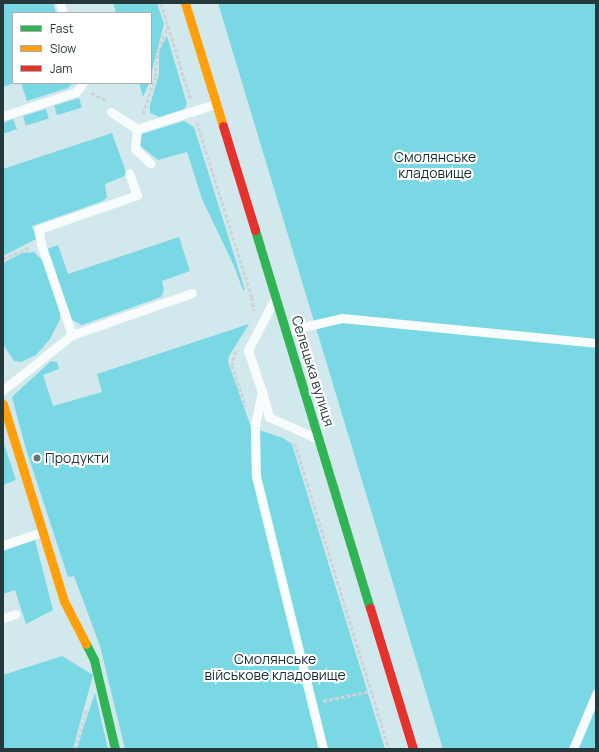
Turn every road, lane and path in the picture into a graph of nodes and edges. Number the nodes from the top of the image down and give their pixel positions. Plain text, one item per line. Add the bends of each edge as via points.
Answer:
1 (185, 3) edge
2 (168, 25) dead end
3 (82, 85) edge
4 (216, 104) junction
5 (111, 112) joint
6 (3, 116) edge
7 (137, 129) junction
8 (150, 163) dead end
9 (129, 173) dead end
10 (41, 244) junction
11 (3, 259) edge
12 (192, 294) dead end
13 (276, 297) junction
14 (286, 331) junction
15 (72, 335) junction
16 (596, 343) edge
17 (3, 390) edge
18 (262, 392) junction
19 (3, 404) edge
20 (320, 440) junction
21 (42, 532) junction
22 (3, 545) edge
23 (15, 614) dead end
24 (3, 618) edge
25 (371, 691) dead end
26 (596, 694) edge
27 (311, 704) junction
28 (115, 749) edge
29 (323, 749) edge
30 (413, 749) edge
31 (573, 749) edge

1 - 4 street, Селецька вулиця
2 - 7 path via 158,50 152,89
3 - 5 path via 107,100
3 - 6 lane
4 - 7 lane
4 - 13 street, Селецька вулиця
5 - 7 lane
7 - 8 lane via 135,149
9 - 10 lane via 137,195 39,229
10 - 11 path
10 - 15 lane
12 - 15 lane
13 - 14 street, Селецька вулиця
13 - 18 lane via 248,350
14 - 16 lane via 342,318
14 - 20 street, Селецька вулиця
15 - 17 lane
18 - 20 lane via 270,417
18 - 27 lane via 255,425 256,476
19 - 21 street
20 - 30 street, Селецька вулиця
21 - 22 lane
21 - 28 street via 64,601 94,660
23 - 24 lane
25 - 27 path
26 - 31 lane
27 - 29 lane

